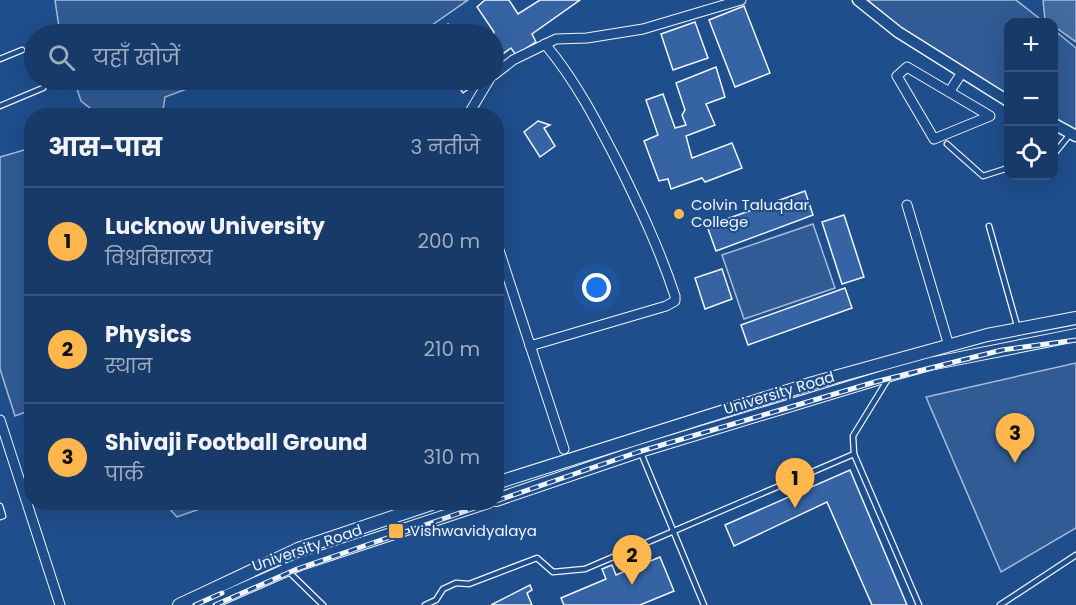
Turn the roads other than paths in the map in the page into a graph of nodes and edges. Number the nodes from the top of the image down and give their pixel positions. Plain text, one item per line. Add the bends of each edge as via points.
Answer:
1 (741, 0) edge
2 (858, 0) edge
3 (545, 45) junction
4 (22, 50) dead end
5 (0, 59) edge
6 (504, 67) edge
7 (961, 74) junction
8 (38, 90) edge
9 (483, 90) edge
10 (950, 91) junction
11 (1004, 99) edge
12 (0, 106) edge
13 (472, 108) edge
14 (1057, 126) edge
15 (1073, 135) edge
16 (947, 144) dead end
17 (1058, 149) edge
18 (1004, 169) edge
19 (907, 205) dead end
20 (989, 226) dead end
21 (504, 266) edge
22 (1076, 318) edge
23 (1018, 329) junction
24 (1076, 335) edge
25 (530, 346) junction
26 (949, 346) junction
27 (895, 369) junction
28 (1, 424) edge
29 (640, 451) junction
30 (565, 454) junction
31 (854, 454) junction
32 (504, 480) edge
33 (24, 495) edge
34 (504, 497) edge
35 (0, 506) edge
36 (29, 510) edge
37 (414, 510) edge
38 (464, 510) edge
39 (0, 517) edge
40 (675, 532) junction
41 (1076, 555) edge
42 (280, 557) junction
43 (286, 569) junction
44 (60, 605) edge
45 (179, 605) edge
46 (207, 605) edge
47 (323, 605) edge
48 (425, 605) edge
49 (704, 605) edge
50 (919, 605) edge
51 (1000, 605) edge

1 - 3 street via 643,29 556,39
2 - 7 street
3 - 6 street
3 - 25 street via 571,76 592,112 657,244 675,301
4 - 5 lane
7 - 10 street
7 - 11 street
8 - 12 lane
9 - 13 street
10 - 10 street via 907,67 897,76 934,139 990,116
14 - 15 street
15 - 17 lane
16 - 18 lane via 983,176
19 - 26 street
20 - 23 lane
21 - 25 street
22 - 23 main road, University Road
23 - 26 main road, University Road
24 - 27 main road, University Road
25 - 30 street
26 - 27 main road, University Road
27 - 29 main road, University Road
27 - 30 main road, University Road
27 - 31 lane via 853,436
28 - 33 street
29 - 34 main road, University Road
29 - 40 lane
30 - 32 main road, University Road
31 - 40 lane
31 - 50 lane
35 - 39 lane
36 - 44 street
37 - 42 main road, University Road
38 - 43 main road, University Road
40 - 48 lane via 585,569 553,572 537,558 469,584 456,583
40 - 49 lane
41 - 51 lane
42 - 43 lane
42 - 45 main road, University Road
43 - 46 main road, University Road
43 - 47 lane

